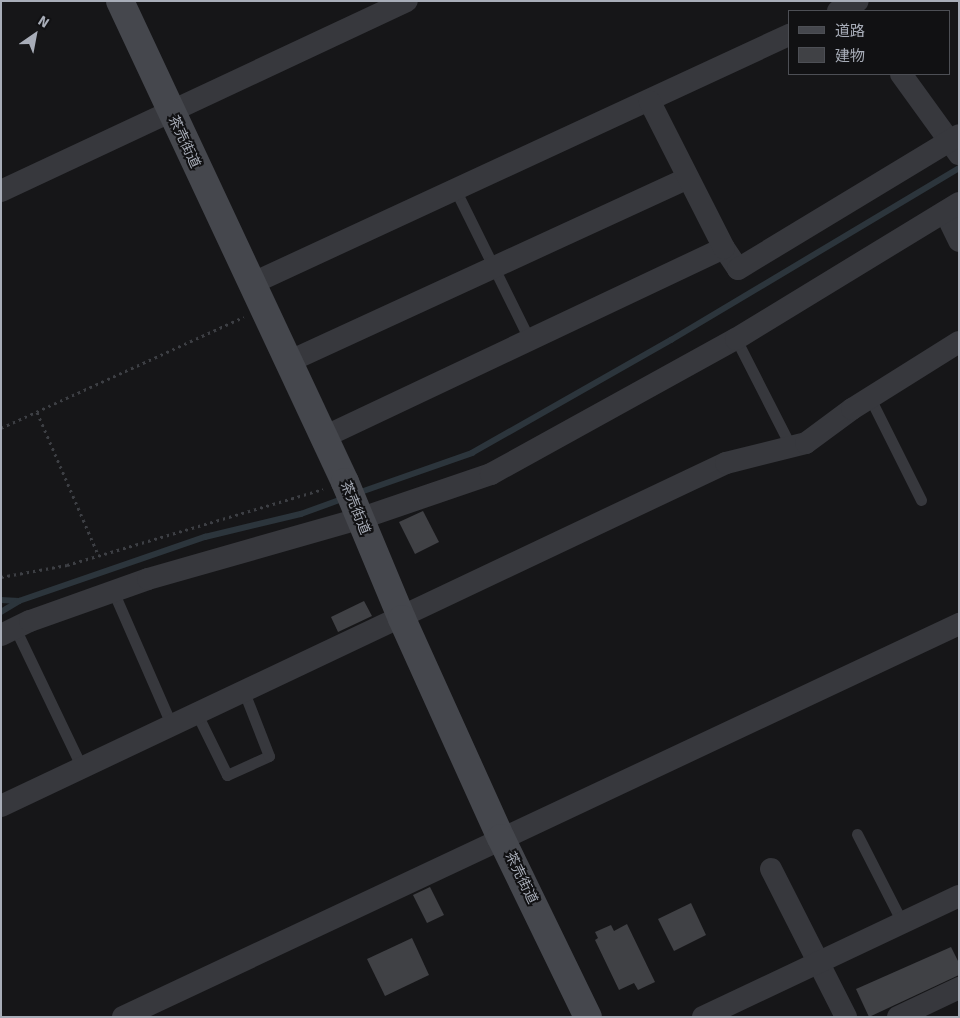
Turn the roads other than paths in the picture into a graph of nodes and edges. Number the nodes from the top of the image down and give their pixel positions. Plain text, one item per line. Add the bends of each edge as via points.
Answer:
1 (120, 1) edge
2 (406, 1) edge
3 (859, 1) edge
4 (840, 10) edge
5 (788, 35) edge
6 (902, 75) edge
7 (650, 102) junction
8 (170, 113) junction
9 (955, 144) edge
10 (686, 178) junction
11 (1, 191) edge
12 (456, 191) junction
13 (952, 208) edge
14 (959, 241) edge
15 (724, 248) junction
16 (494, 267) junction
17 (257, 296) junction
18 (736, 339) junction
19 (530, 341) junction
20 (959, 342) edge
21 (288, 362) junction
22 (870, 398) junction
23 (324, 437) junction
24 (791, 447) junction
25 (921, 500) dead end
26 (358, 515) junction
27 (113, 591) junction
28 (402, 619) junction
29 (959, 624) edge
30 (8, 632) edge
31 (244, 692) junction
32 (197, 714) junction
33 (172, 726) junction
34 (82, 768) junction
35 (1, 806) edge
36 (857, 834) dead end
37 (502, 838) junction
38 (772, 869) dead end
39 (959, 896) edge
40 (902, 922) junction
41 (817, 962) junction
42 (959, 988) edge
43 (123, 1017) edge
44 (588, 1017) edge
45 (704, 1017) edge
46 (846, 1017) edge
47 (898, 1017) edge

1 - 8 street, 茶売街道
2 - 8 street
3 - 4 street
5 - 7 street
6 - 9 street
7 - 10 street
7 - 12 street
8 - 11 street
8 - 17 street, 茶売街道
9 - 15 street via 738,269
10 - 15 street
10 - 16 street
12 - 16 lane
12 - 17 street
13 - 14 street
13 - 18 street
15 - 19 street
16 - 19 lane
16 - 21 street
17 - 21 street, 茶売街道
18 - 24 lane
18 - 26 street via 490,474
19 - 23 street
20 - 22 street
21 - 23 street, 茶売街道
22 - 24 street via 806,443
22 - 25 lane
23 - 26 street, 茶売街道
24 - 28 street via 726,463
26 - 27 street
26 - 28 street, 茶売街道
27 - 30 street
27 - 33 lane
28 - 31 street
28 - 37 street, 茶売街道
29 - 37 street
30 - 34 lane
31 - 32 street
31 - 32 lane via 269,756 235,772 227,775
32 - 33 street
33 - 34 street
34 - 35 street
36 - 40 lane
37 - 43 street
37 - 44 street, 茶売街道
38 - 41 street
39 - 40 street
40 - 41 street
41 - 45 street
41 - 46 street
42 - 47 street

